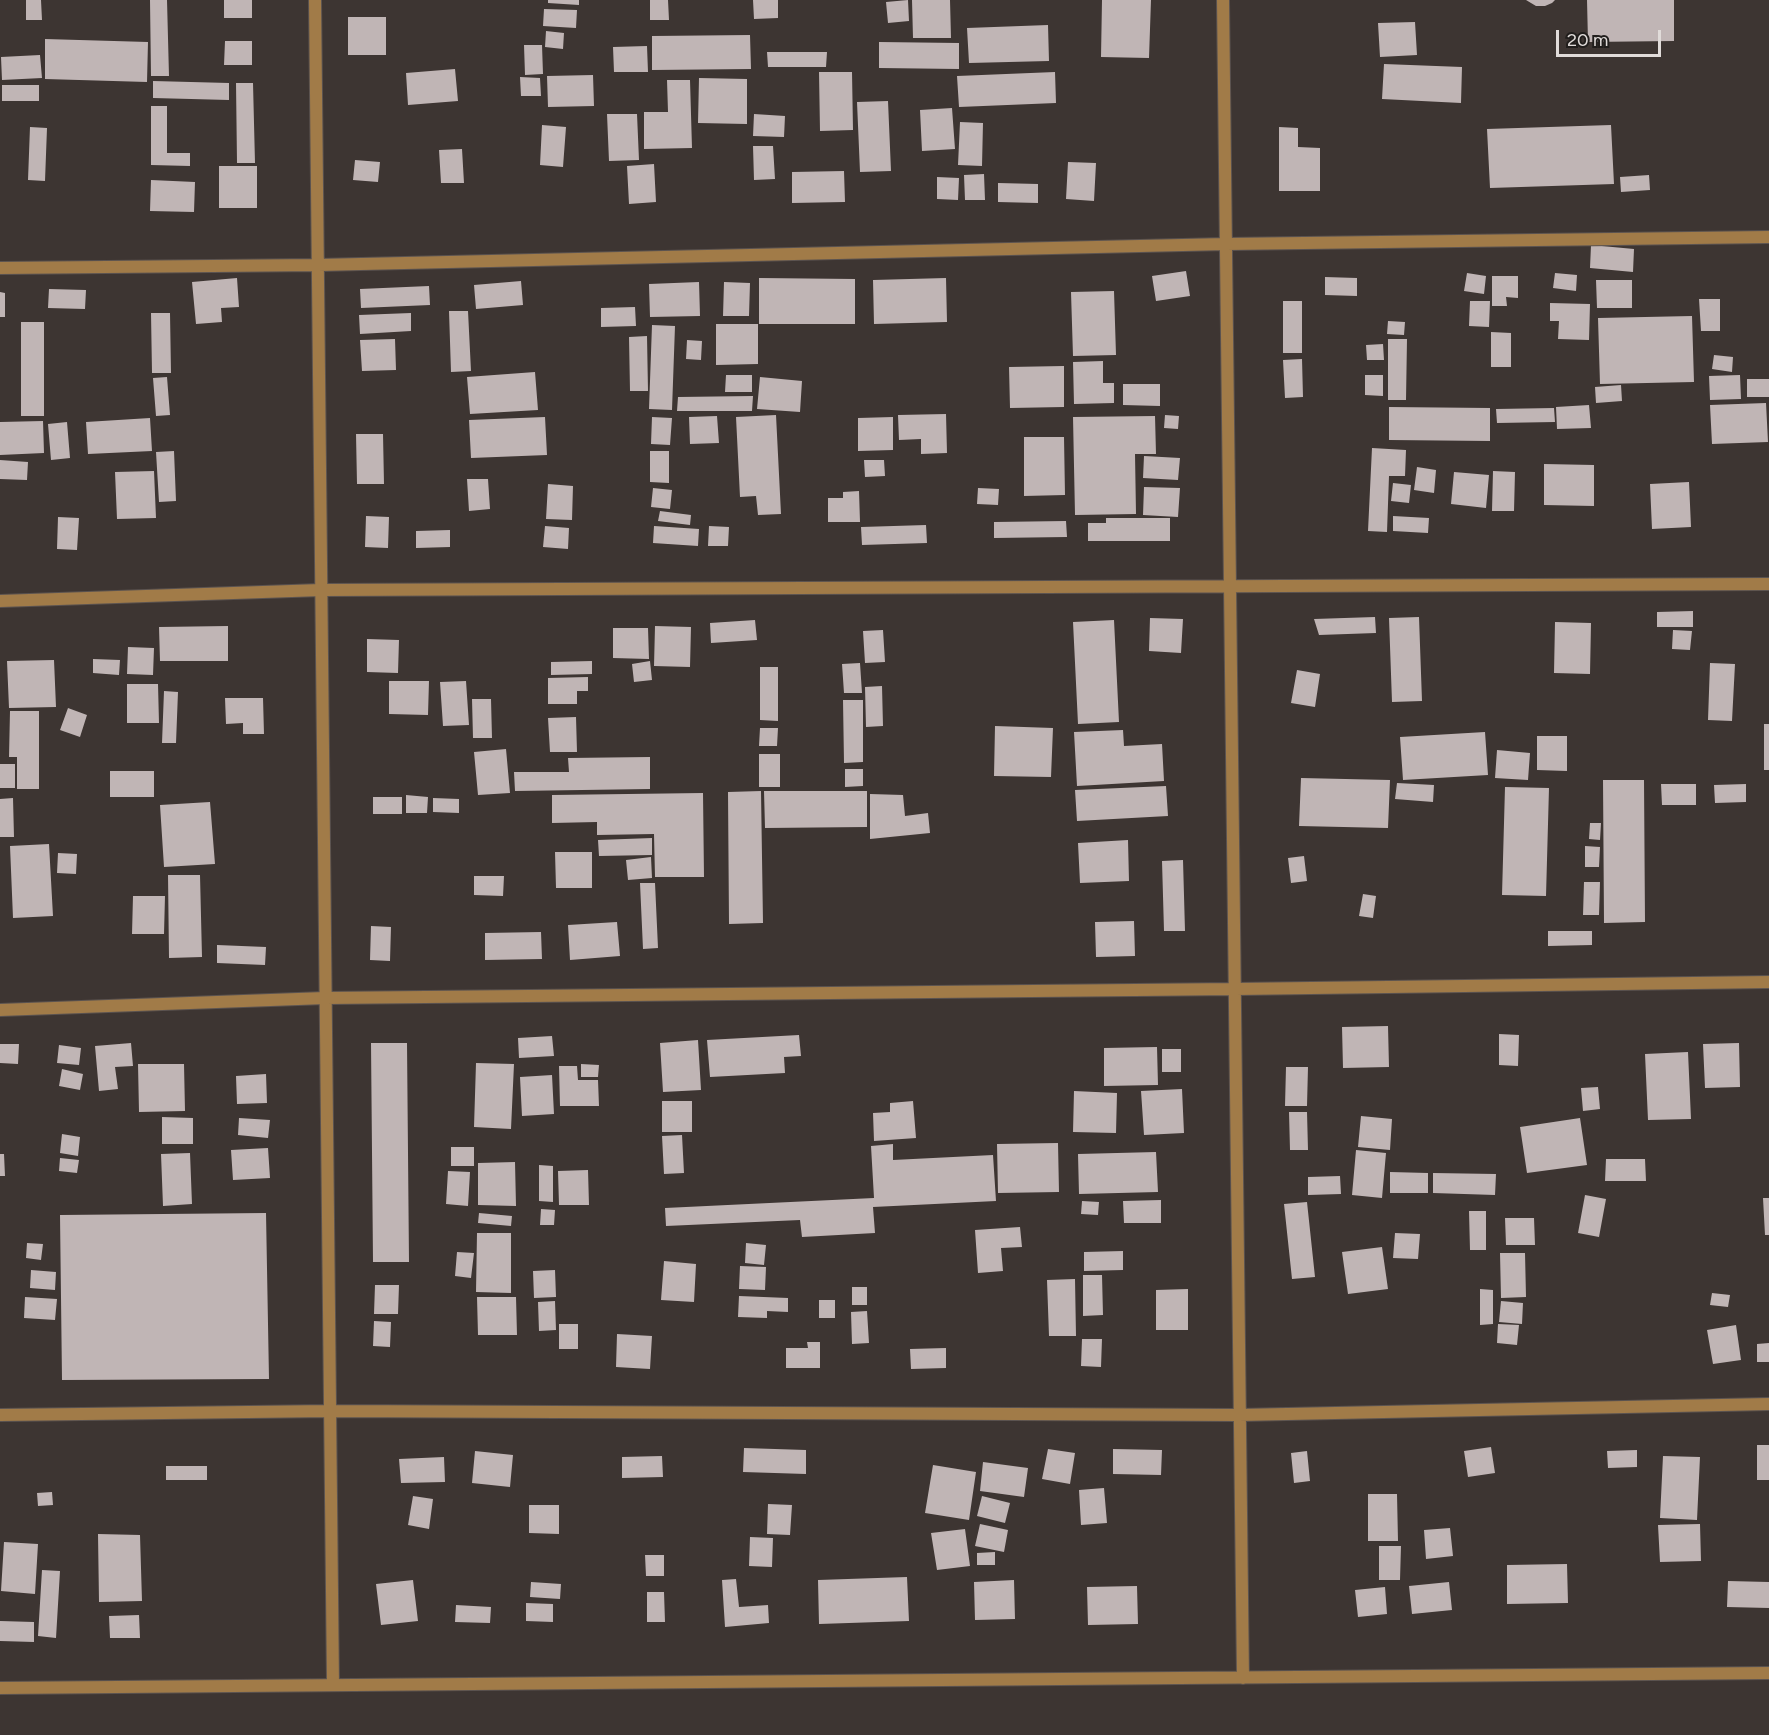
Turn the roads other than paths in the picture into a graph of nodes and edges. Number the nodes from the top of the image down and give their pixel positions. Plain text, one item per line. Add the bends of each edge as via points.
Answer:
1 (315, 0) edge
2 (1223, 0) edge
3 (1769, 237) edge
4 (1226, 244) junction
5 (318, 265) junction
6 (0, 268) edge
7 (1769, 584) edge
8 (1230, 586) junction
9 (321, 590) junction
10 (0, 601) edge
11 (1769, 982) edge
12 (1235, 989) junction
13 (326, 998) junction
14 (0, 1010) edge
15 (1769, 1404) edge
16 (330, 1411) junction
17 (0, 1415) edge
18 (1239, 1415) junction
19 (1769, 1673) edge
20 (1243, 1678) junction
21 (333, 1685) junction
22 (0, 1688) edge

1 - 5 street
2 - 4 street
3 - 4 street
4 - 5 street
4 - 8 street
5 - 6 street
5 - 9 street
7 - 8 street
8 - 9 street
8 - 12 street
9 - 10 street
9 - 13 street
11 - 12 street
12 - 13 street
12 - 18 street
13 - 14 street
13 - 16 street
15 - 18 street
16 - 17 street
16 - 18 street
16 - 21 street
18 - 20 street
19 - 20 street
20 - 21 street
21 - 22 street

